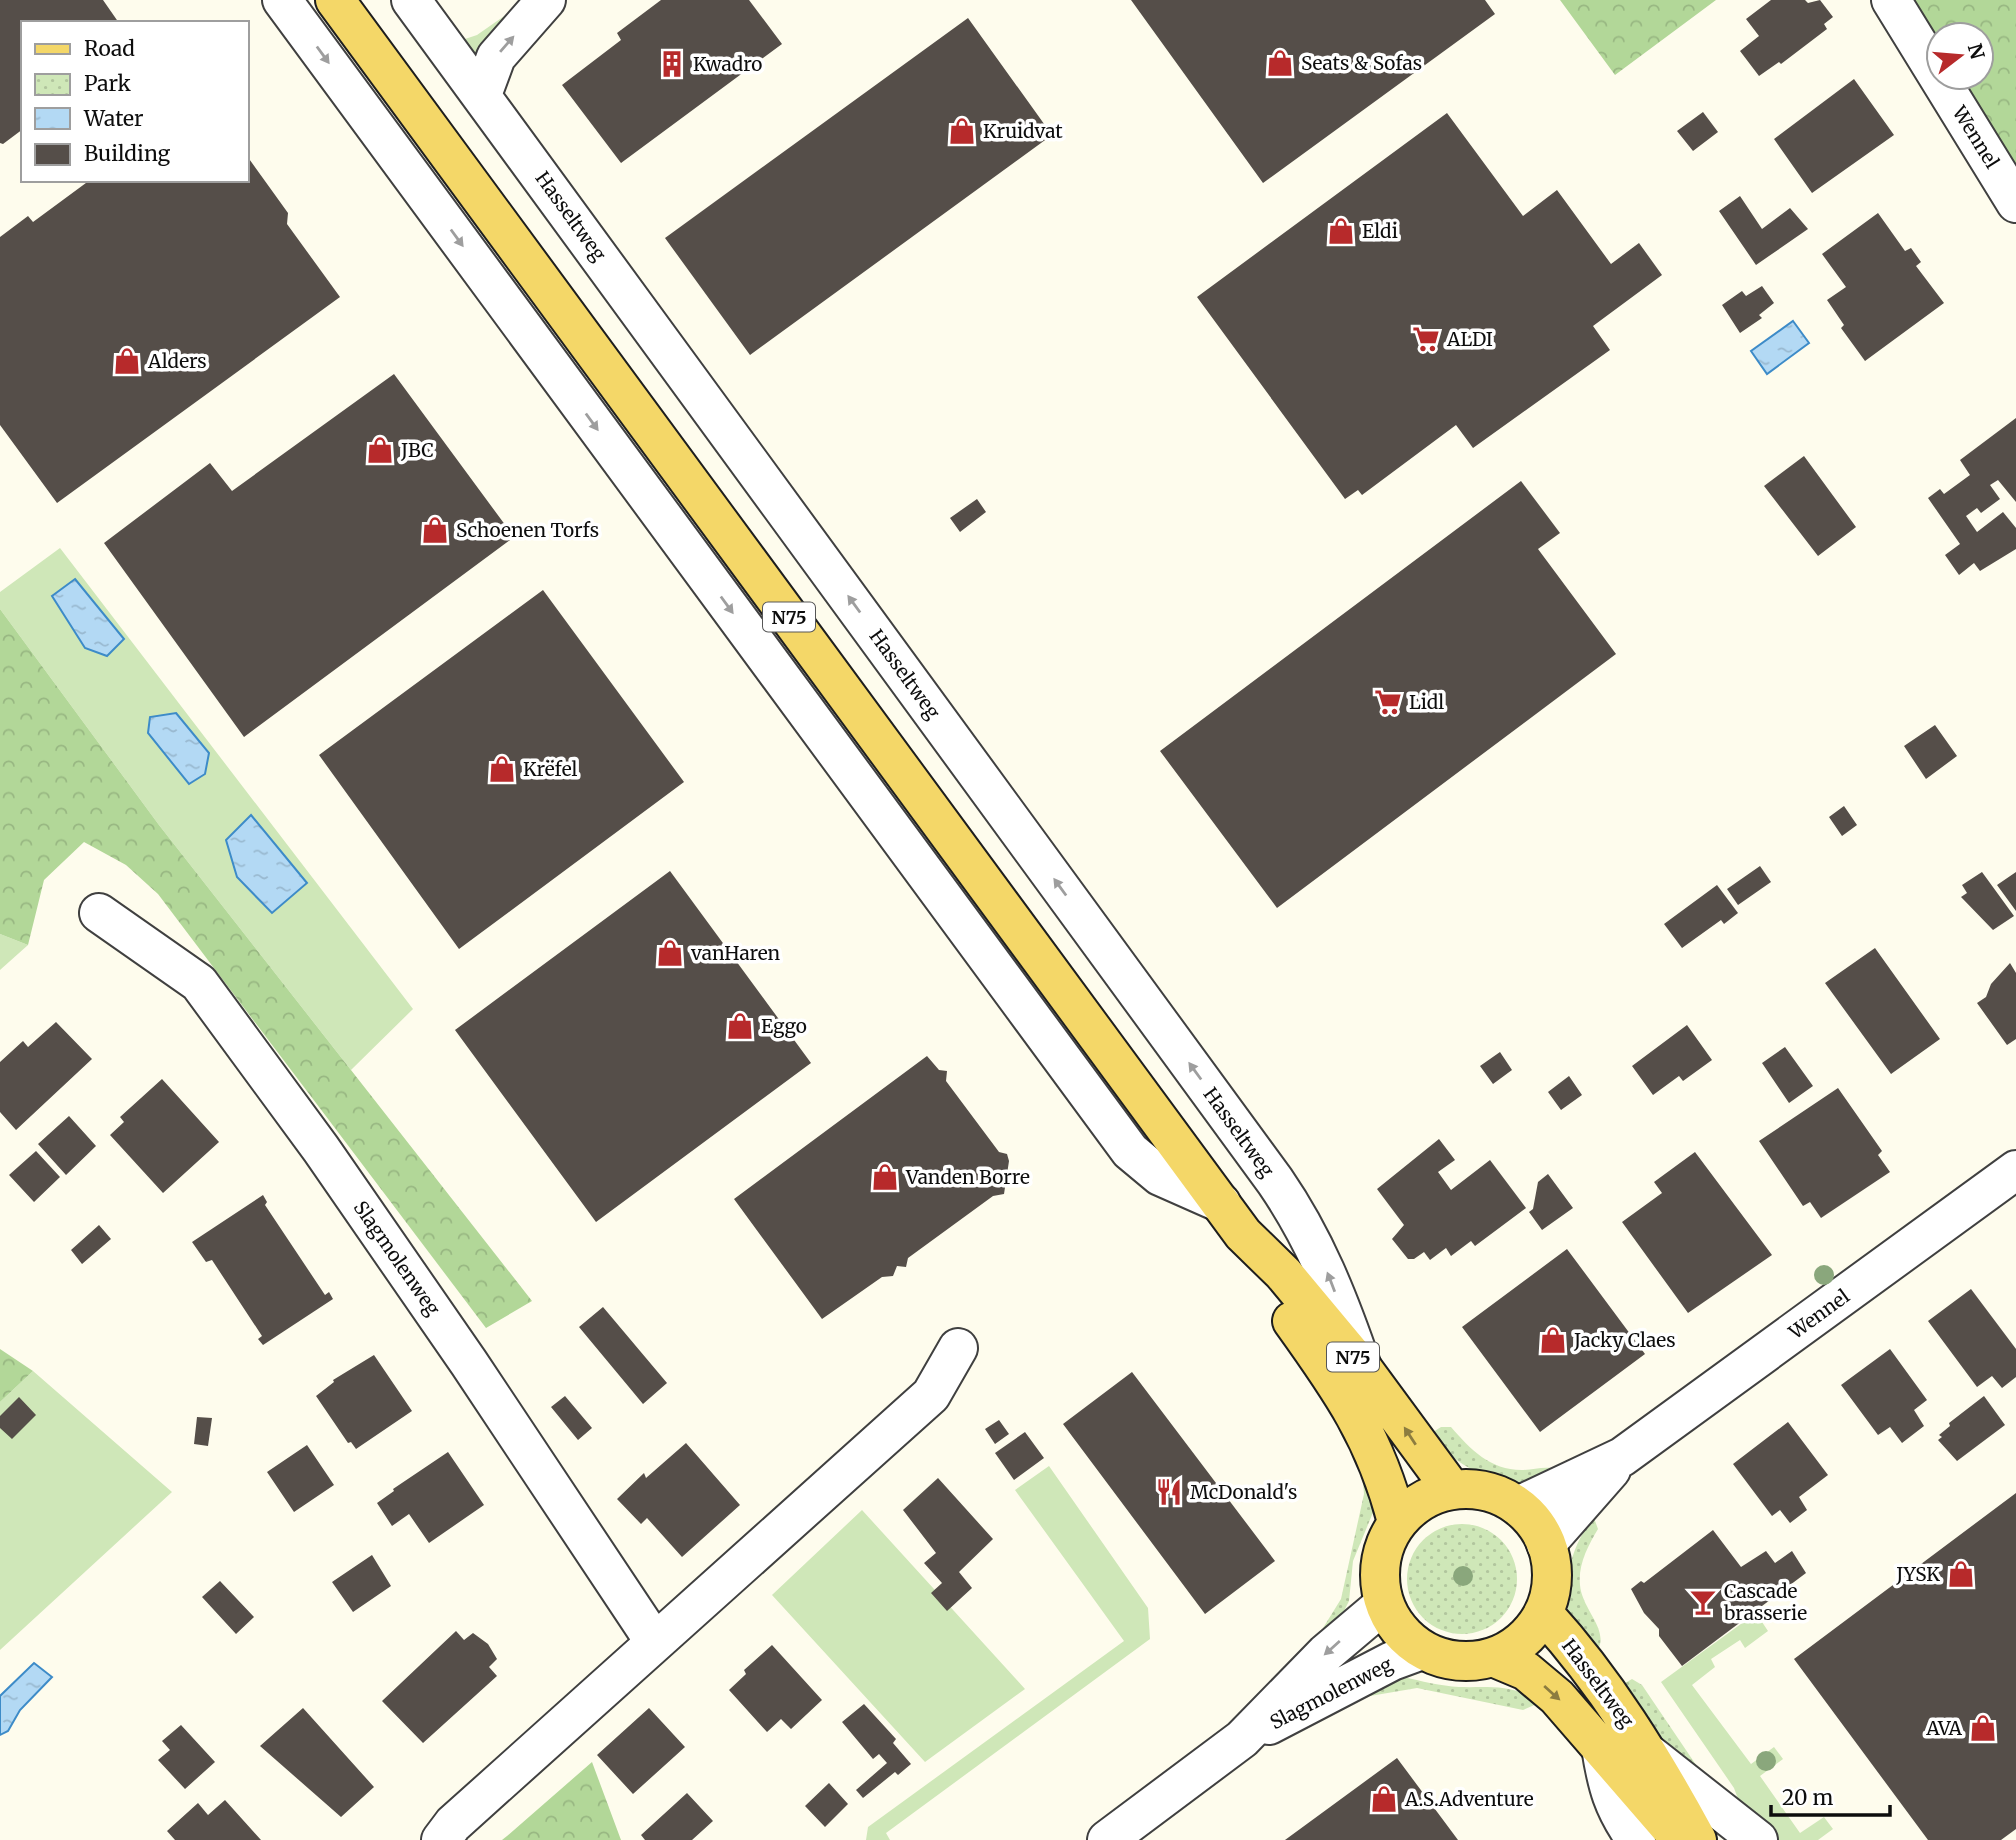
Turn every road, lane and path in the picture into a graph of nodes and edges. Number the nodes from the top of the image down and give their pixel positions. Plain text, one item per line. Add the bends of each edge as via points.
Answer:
1 (282, 0) edge
2 (335, 0) edge
3 (411, 0) edge
4 (546, 0) edge
5 (1891, 0) edge
6 (482, 96) junction
7 (2016, 203) edge
8 (99, 913) dead end
9 (2016, 1170) edge
10 (1221, 1203) junction
11 (1243, 1234) junction
12 (958, 1348) dead end
13 (1363, 1369) junction
14 (1622, 1457) junction
15 (1452, 1490) junction
16 (1518, 1506) junction
17 (1398, 1522) junction
18 (1546, 1544) junction
19 (1384, 1604) junction
20 (1544, 1614) junction
21 (654, 1641) junction
22 (1422, 1650) junction
23 (1495, 1658) junction
24 (1242, 1738) junction
25 (1601, 1747) junction
26 (1649, 1754) junction
27 (441, 1840) edge
28 (1107, 1840) edge
29 (1636, 1840) edge
30 (1680, 1840) edge
31 (1697, 1840) edge
32 (1758, 1840) edge

1 -> 10 street via 1130,1151 1160,1176
2 - 10 main road, Hasseltweg / N75
3 - 6 street, Hasseltweg
6 -> 4 street via 496,57
5 - 7 street, Wennel
13 -> 6 street, Hasseltweg via 1322,1259 1282,1191
8 - 21 street, Slagmolenweg via 199,983 461,1351
9 - 14 street, Wennel
10 - 11 main road, Hasseltweg / N75
11 - 13 main road, Hasseltweg / N75 via 1283,1273
11 - 17 main road, Hasseltweg / N75 via 1266,1285 1367,1434 1388,1482
12 - 21 street via 931,1395
15 -> 13 main road, Hasseltweg / N75
14 - 16 street, Wennel
14 - 18 street, Wennel
15 - 16 main road, Hasseltweg via 1475,1489
15 - 17 main road, Hasseltweg via 1412,1507
16 - 18 main road, Hasseltweg via 1536,1522
17 - 19 main road, Hasseltweg via 1384,1547
18 - 20 main road, Hasseltweg via 1552,1567
19 - 22 main road, Hasseltweg via 1399,1631
19 -> 24 street, Slagmolenweg via 1326,1653
20 - 23 main road, Hasseltweg via 1515,1648
20 - 26 main road, Hasseltweg
21 - 27 street
22 - 23 main road, Hasseltweg via 1445,1660
22 - 24 street, Slagmolenweg
23 -> 25 main road, Hasseltweg via 1526,1671 1557,1697
24 - 28 street, Slagmolenweg
25 - 29 street, Hasseltweg via 1606,1784 1617,1814
25 - 30 main road, Hasseltweg
26 - 31 main road, Hasseltweg
26 - 32 street, Hasseltweg

